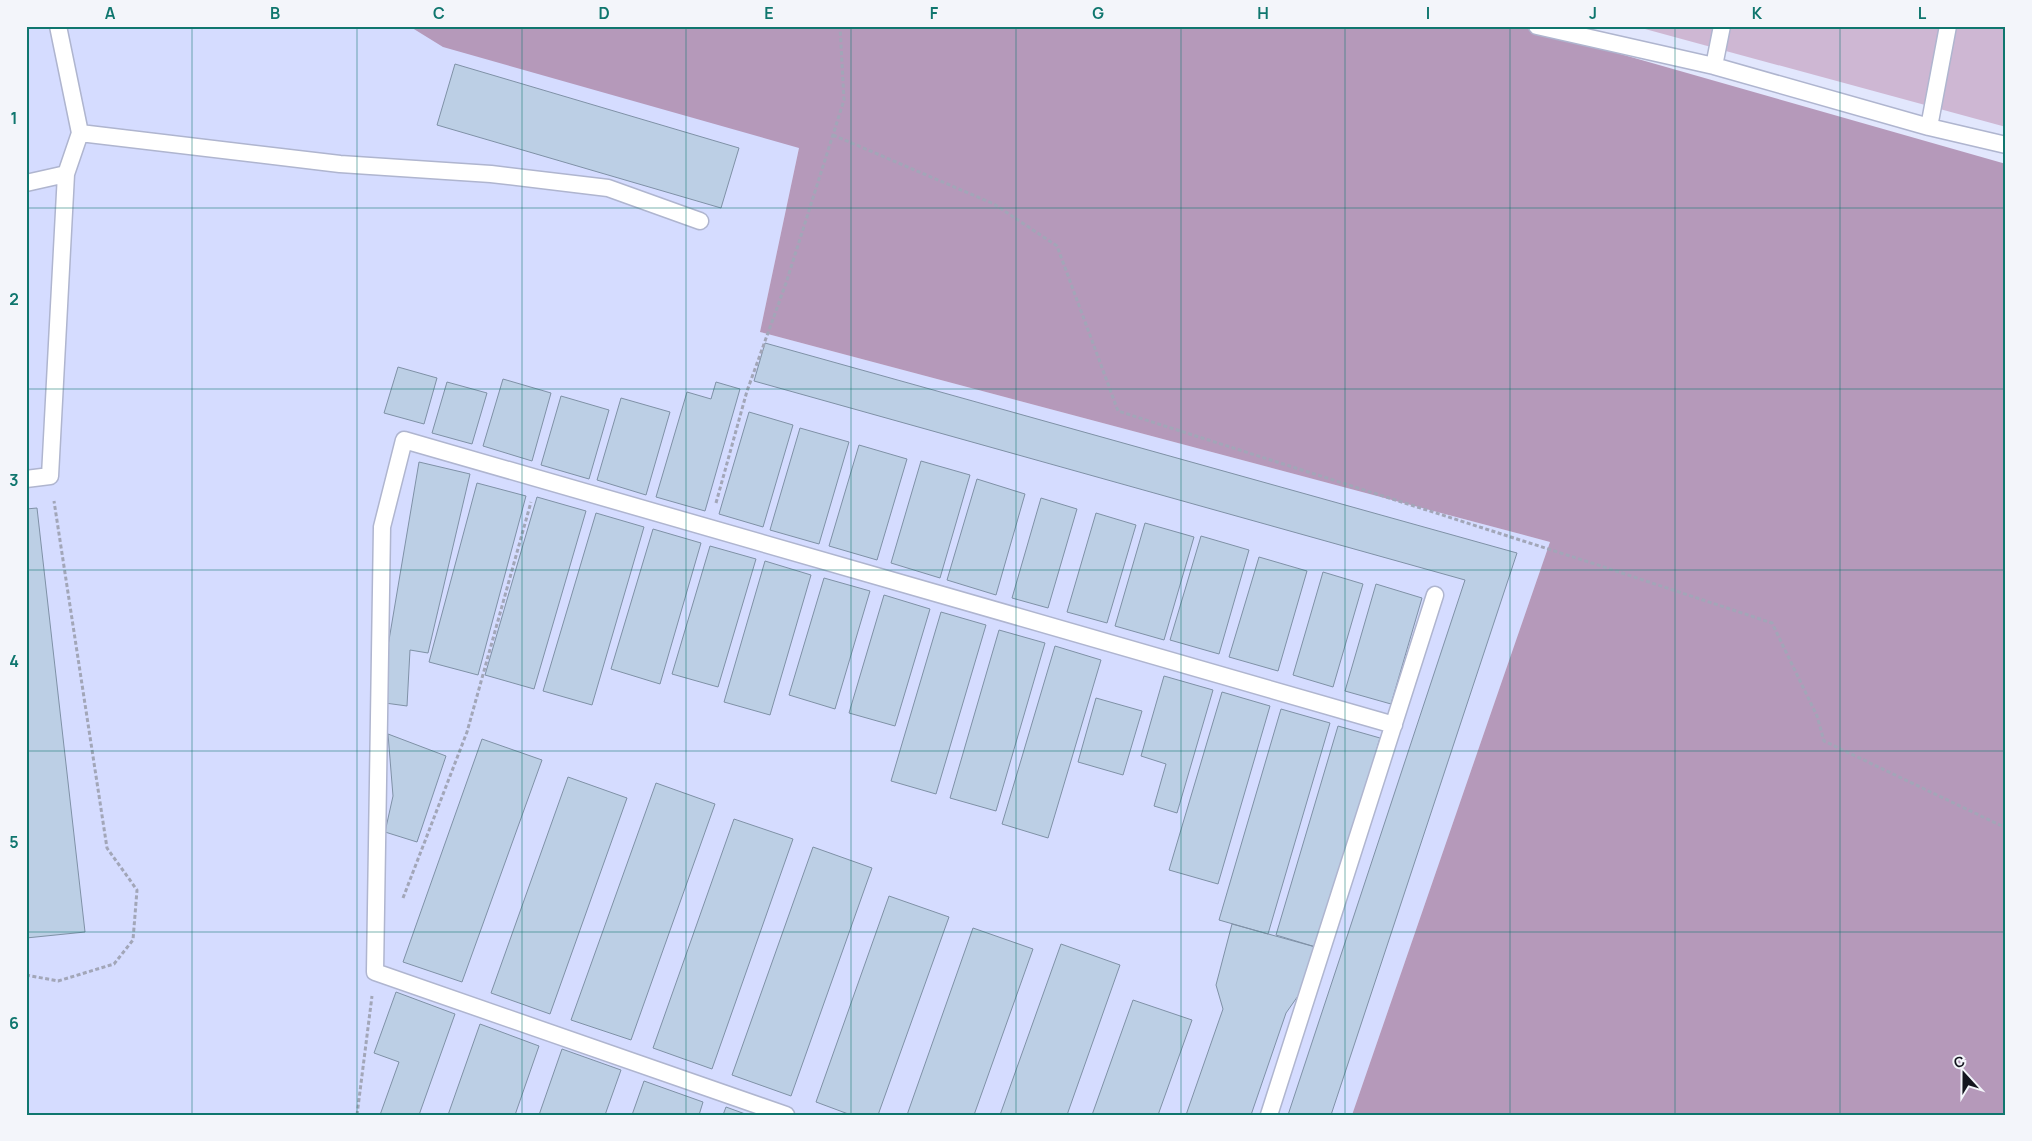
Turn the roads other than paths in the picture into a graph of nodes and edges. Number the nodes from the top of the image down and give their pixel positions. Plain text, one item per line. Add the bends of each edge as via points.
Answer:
1 (58, 26) edge
2 (1536, 26) edge
3 (1722, 26) edge
4 (1948, 26) edge
5 (1714, 66) junction
6 (1929, 127) junction
7 (80, 133) junction
8 (2006, 145) edge
9 (66, 174) junction
10 (26, 183) edge
11 (700, 222) dead end
12 (26, 479) edge
13 (1435, 595) dead end
14 (1394, 725) junction
15 (786, 1115) edge
16 (1270, 1115) edge

1 - 7 lane
2 - 5 lane
3 - 5 lane
4 - 6 lane
5 - 6 lane
6 - 8 lane
7 - 9 lane
7 - 11 lane via 340,164 491,174 608,188
9 - 10 lane
9 - 12 lane via 50,476
13 - 14 lane
14 - 15 lane via 404,440 382,527 375,972
14 - 16 lane

